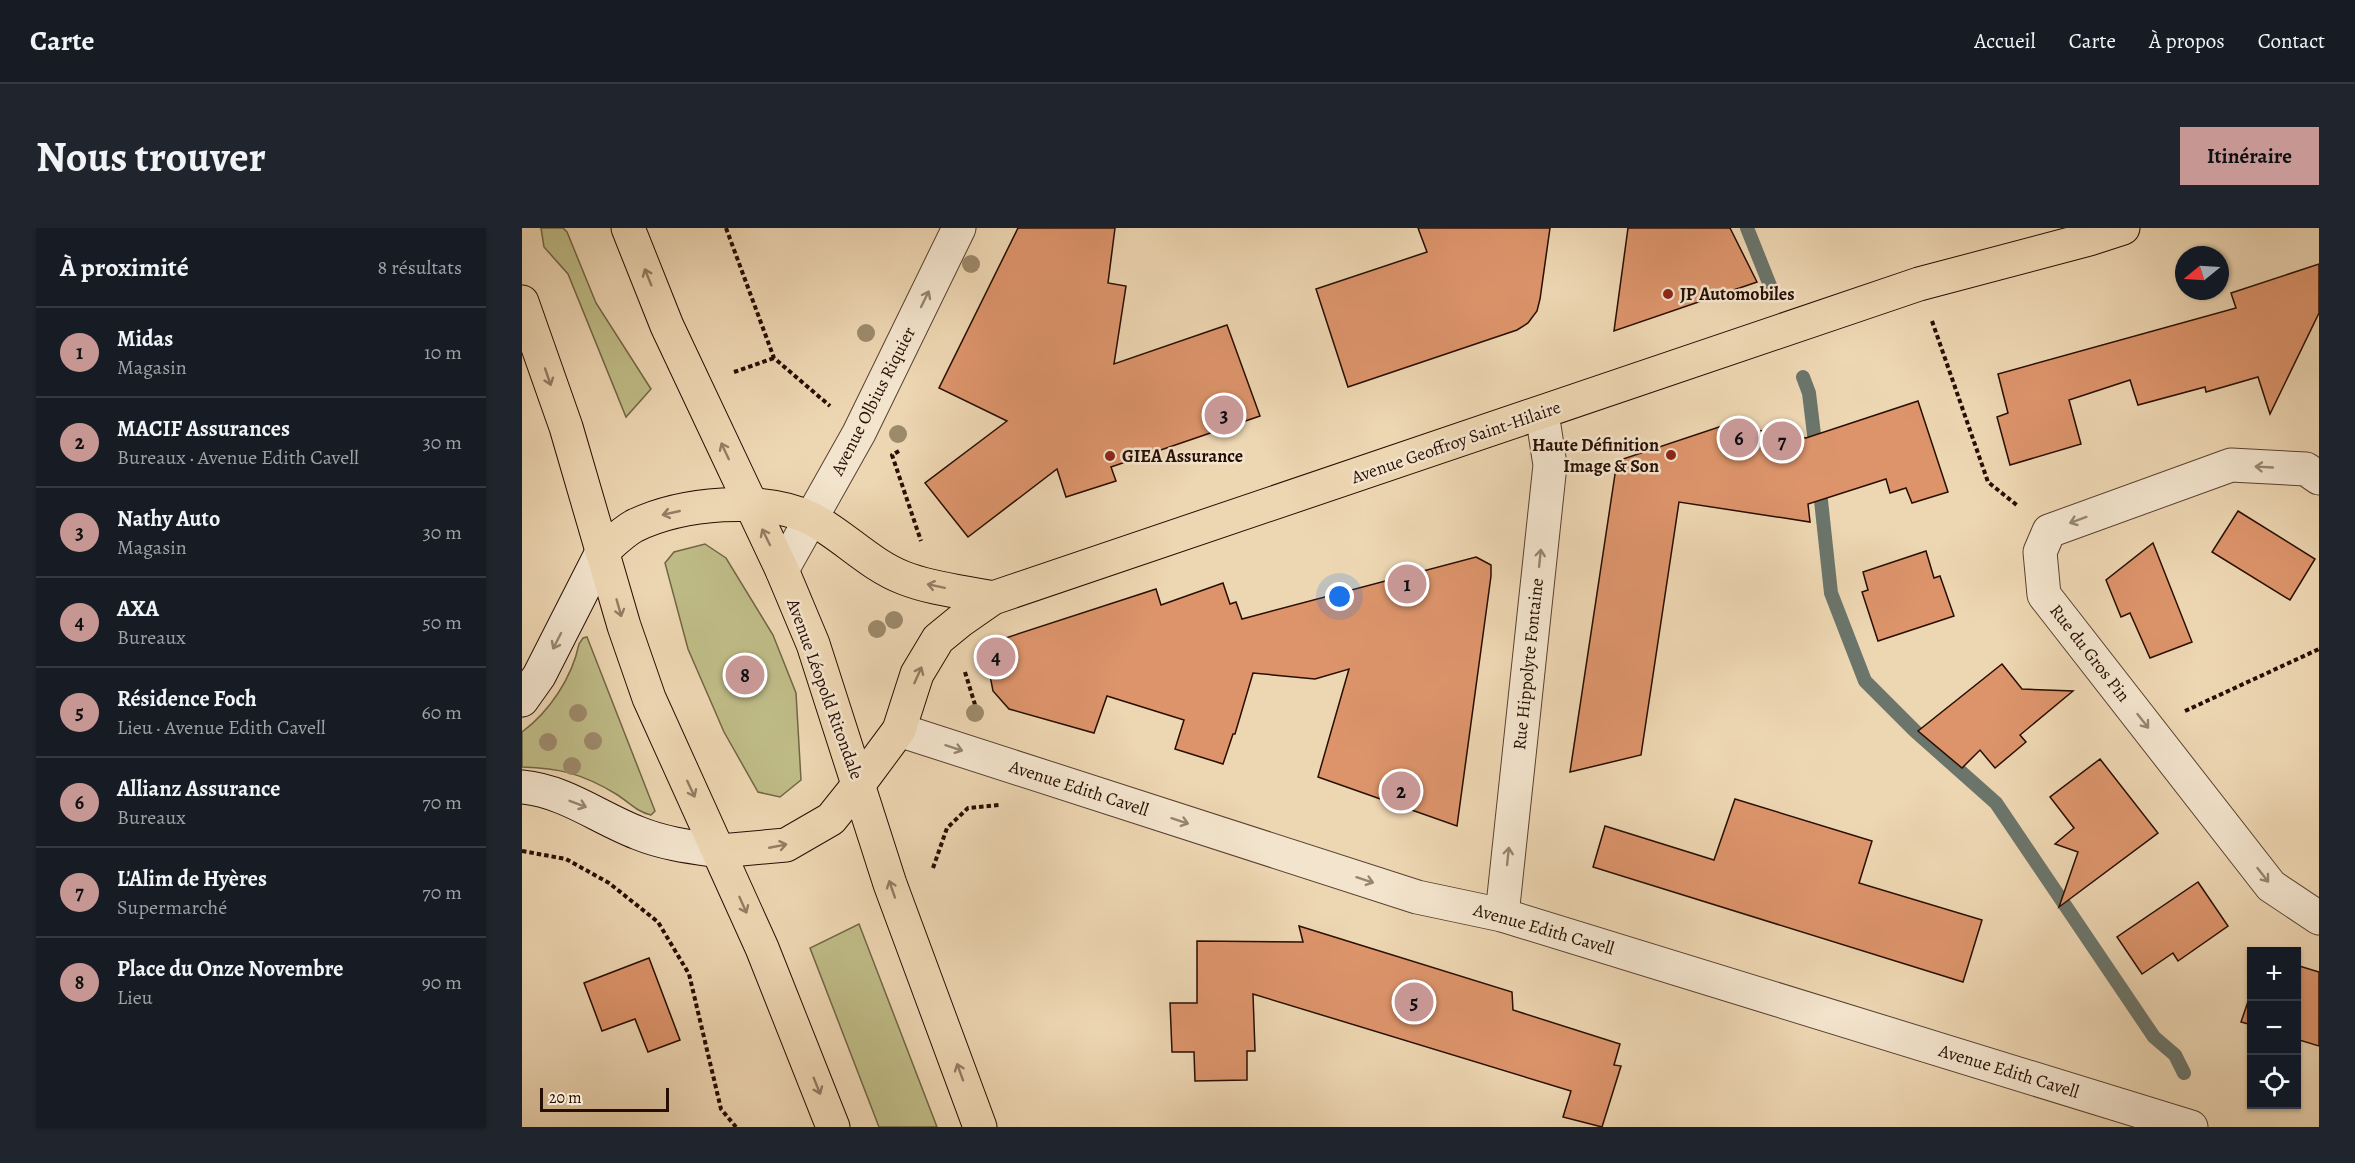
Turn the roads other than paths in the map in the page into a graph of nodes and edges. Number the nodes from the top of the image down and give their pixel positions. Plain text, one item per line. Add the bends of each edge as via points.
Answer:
1 (628, 228) edge
2 (959, 228) edge
3 (2040, 228) edge
4 (2123, 228) edge
5 (1919, 284) junction
6 (522, 302) edge
7 (1542, 413) junction
8 (2319, 478) edge
9 (750, 504) junction
10 (811, 519) junction
11 (602, 552) junction
12 (782, 570) junction
13 (993, 598) junction
14 (522, 700) edge
15 (898, 730) junction
16 (860, 784) junction
17 (522, 787) edge
18 (720, 851) junction
19 (1502, 915) junction
20 (2319, 918) edge
21 (833, 1127) edge
22 (980, 1127) edge
23 (2191, 1127) edge

9 -> 1 main road, Avenue Léopold Ritondale via 667,326
10 -> 2 street, Avenue Olbius Riquier via 859,433
3 - 5 main road, Avenue Geoffroy Saint-Hilaire
4 - 5 main road, Avenue Geoffroy Saint-Hilaire
5 - 7 main road, Avenue Geoffroy Saint-Hilaire
6 -> 11 main road via 566,427
7 - 13 main road, Avenue Geoffroy Saint-Hilaire
19 -> 7 street, Rue Hippolyte Fontaine via 1550,465
8 -> 20 street, Rue du Gros Pin via 2306,469 2231,465 2049,531 2040,552 2043,595 2271,886
9 - 10 main road via 783,508
9 -> 11 main road via 692,508 654,517 631,527
12 -> 9 main road, Avenue Léopold Ritondale
10 - 12 street, Avenue Olbius Riquier
13 -> 10 main road via 903,578
11 -> 14 street via 539,676
11 -> 18 main road via 649,698
12 - 16 main road, Avenue Léopold Ritondale via 813,644
15 -> 13 main road, Avenue Geoffroy Saint-Hilaire via 917,674 938,639
15 - 16 main road, Avenue Geoffroy Saint-Hilaire
15 -> 19 street, Avenue Edith Cavell via 1417,897
18 -> 16 main road, Avenue Geoffroy Saint-Hilaire via 786,845 831,819
22 -> 16 main road, Avenue Léopold Ritondale via 890,884
17 -> 18 street via 584,806 638,833
18 -> 21 main road
19 - 23 street, Avenue Edith Cavell

